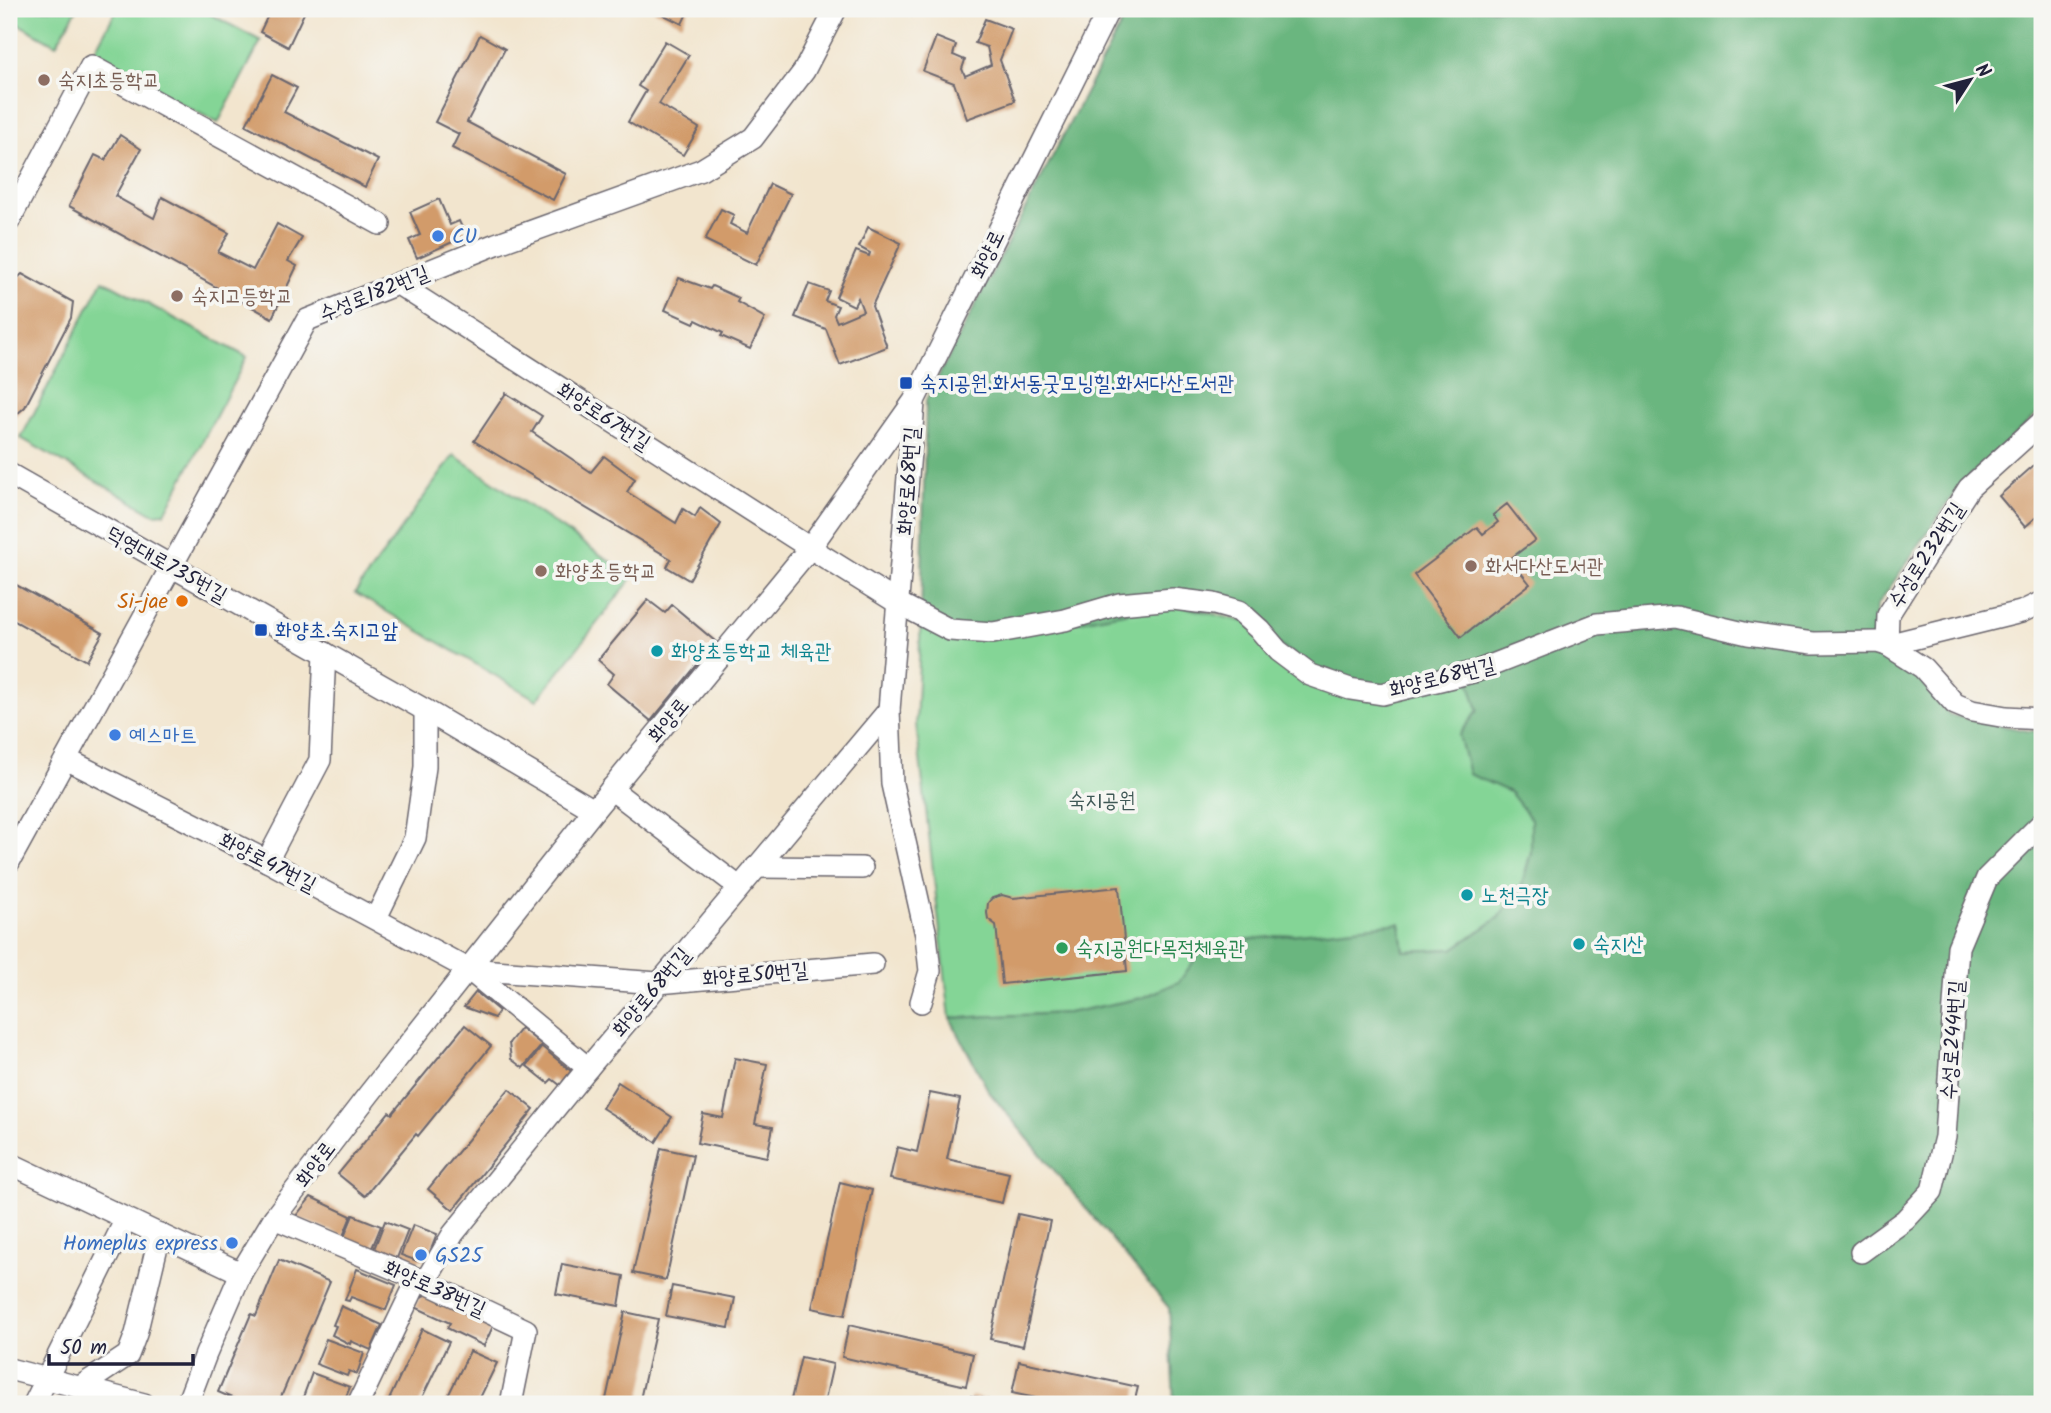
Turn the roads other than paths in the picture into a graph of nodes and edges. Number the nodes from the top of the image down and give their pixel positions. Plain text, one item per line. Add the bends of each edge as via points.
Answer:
1 (836, 9) edge
2 (1109, 9) edge
3 (9, 221) edge
4 (380, 225) dead end
5 (398, 284) junction
6 (914, 401) junction
7 (2042, 422) edge
8 (9, 474) edge
9 (810, 548) junction
10 (173, 567) junction
11 (2042, 602) edge
12 (898, 603) junction
13 (1887, 645) junction
14 (325, 653) junction
15 (425, 710) junction
16 (889, 710) junction
17 (2042, 719) edge
18 (66, 759) junction
19 (611, 789) junction
20 (594, 810) junction
21 (2042, 823) edge
22 (267, 861) junction
23 (9, 862) edge
24 (756, 867) junction
25 (862, 868) dead end
26 (739, 887) junction
27 (376, 918) junction
28 (873, 964) dead end
29 (468, 969) junction
30 (658, 983) junction
31 (921, 1002) dead end
32 (588, 1068) junction
33 (9, 1163) edge
34 (274, 1218) junction
35 (126, 1219) junction
36 (160, 1234) junction
37 (1861, 1252) dead end
38 (241, 1273) junction
39 (422, 1280) junction
40 (9, 1369) edge
41 (48, 1378) junction
42 (80, 1387) junction
43 (34, 1404) edge
44 (144, 1404) edge
45 (187, 1404) edge
46 (358, 1404) edge
47 (511, 1404) edge

1 - 5 street, 수성로182번길 via 804,71 753,138 701,170
2 - 6 street, 화양로
3 - 4 street via 91,66
5 - 9 street, 화양로67번길
5 - 10 street, 수성로182번길 via 307,320
6 - 9 street, 화양로
6 - 12 street, 화양로68번길
7 - 13 street, 수성로232번길 via 1969,488 1888,615
8 - 10 street, 덕영대로735번길
9 - 12 street, 화양로68번길
9 - 19 street, 화양로
10 - 14 street, 덕영대로735번길
10 - 18 street, 수성로182번길
11 - 13 street, 수성로232번길 via 2021,612
12 - 13 street, 화양로68번길 via 950,630 993,633 1119,604 1173,599 1214,604 1238,611 1310,675 1382,694 1477,671 1597,624 1636,620 1676,617 1813,643
12 - 16 street, 화양로68번길
13 - 17 street via 1923,668 1955,704 1972,712
14 - 15 street, 덕영대로735번길
14 - 22 street via 320,760
15 - 20 street, 덕영대로735번길
15 - 27 street via 425,768 415,838
16 - 24 street, 화양로68번길
16 - 31 street, 화양로68번길 via 892,784 930,971
18 - 22 street, 화양로47번길
18 - 23 street, 수성로182번길
19 - 20 street, 화양로
19 - 26 street
20 - 29 street, 화양로
21 - 37 street, 수성로244번길 via 1987,878 1958,947 1945,1137 1932,1191 1905,1220
22 - 27 street, 화양로47번길
24 - 25 street
24 - 26 street, 화양로68번길
26 - 30 street, 화양로68번길
27 - 29 street, 화양로47번길
28 - 30 street, 화양로50번길
29 - 30 street, 화양로50번길
29 - 32 street
29 - 34 street, 화양로
30 - 32 street, 화양로68번길
32 - 39 street, 화양로68번길 via 453,1234
33 - 35 street
34 - 38 street, 화양로
34 - 39 street, 화양로38번길
35 - 36 street
35 - 41 street
36 - 38 street
36 - 42 street via 128,1355
38 - 45 street, 화양로
39 - 46 street, 화양로68번길
39 - 47 street, 화양로38번길 via 526,1330
40 - 41 street
41 - 42 street
41 - 43 street
42 - 44 street

